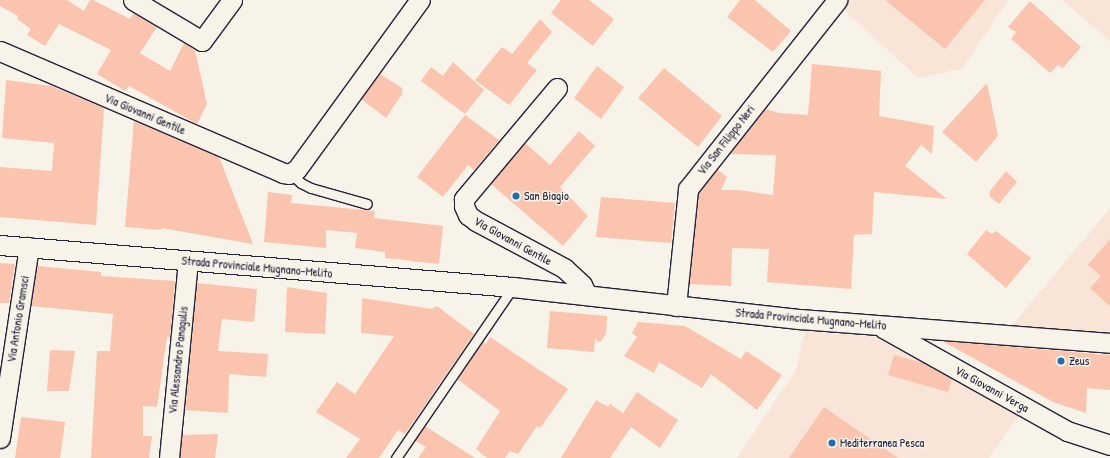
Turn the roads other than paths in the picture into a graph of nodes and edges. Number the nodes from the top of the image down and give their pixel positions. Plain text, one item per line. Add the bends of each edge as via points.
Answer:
1 (133, 0) edge
2 (232, 0) edge
3 (420, 0) edge
4 (837, 0) edge
5 (0, 51) edge
6 (557, 88) dead end
7 (290, 173) junction
8 (367, 204) dead end
9 (0, 244) edge
10 (29, 247) junction
11 (188, 261) junction
12 (513, 287) junction
13 (587, 295) junction
14 (676, 306) junction
15 (878, 325) junction
16 (1110, 343) edge
17 (0, 438) edge
18 (1110, 445) edge
19 (168, 458) edge
20 (396, 458) edge

1 - 2 street via 202,41
3 - 7 street via 297,169
4 - 14 street, Via San Filippo Neri via 688,188
5 - 7 street, Via Giovanni Gentile via 283,173
6 - 13 street, Via Giovanni Gentile via 464,199 464,206 468,215 476,221 564,268 582,285
7 - 8 lane, Via Giovanni Gentile via 311,188
9 - 10 street, Strada Provinciale Mugnano-Melito
10 - 11 street, Strada Provinciale Mugnano-Melito
10 - 17 street, Via Antonio Gramsci
11 - 12 street, Strada Provinciale Mugnano-Melito
11 - 19 street, Via Alessandro Panagulis
12 - 13 street, Strada Provinciale Mugnano-Melito
12 - 20 lane
13 - 14 street, Strada Provinciale Mugnano-Melito
14 - 15 street, Strada Provinciale Mugnano-Melito via 760,316
15 - 16 street, Strada Provinciale Mugnano-Melito
15 - 18 street, Via Giovanni Verga via 1067,431

